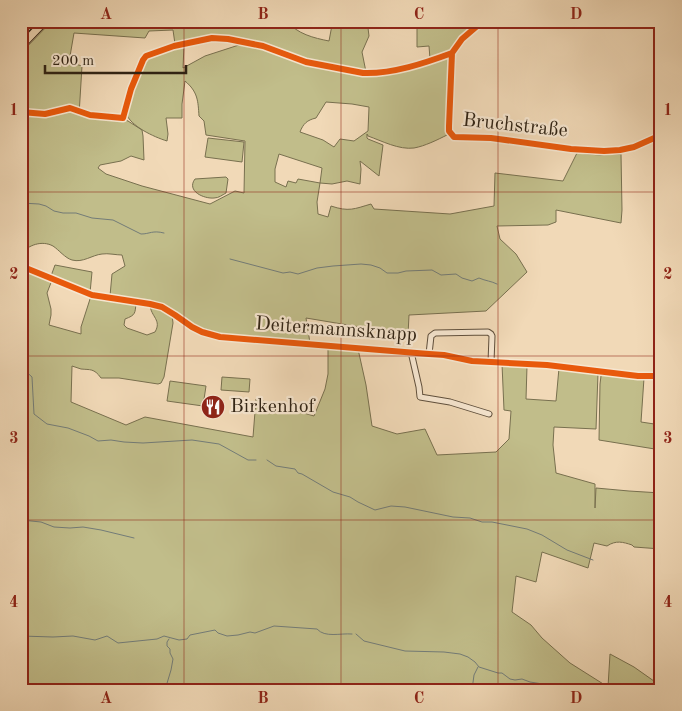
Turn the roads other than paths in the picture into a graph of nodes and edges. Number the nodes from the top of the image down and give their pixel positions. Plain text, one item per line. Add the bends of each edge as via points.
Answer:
1 (33, 21) edge
2 (45, 21) edge
3 (483, 21) edge
4 (21, 34) edge
5 (21, 46) edge
6 (452, 53) junction
7 (21, 112) edge
8 (661, 135) edge
9 (21, 266) edge
10 (411, 352) junction
11 (429, 354) junction
12 (492, 362) junction
13 (661, 376) edge
14 (489, 414) dead end

1 - 4 highway
2 - 5 highway
3 - 6 street via 462,39
6 - 7 street via 420,65 370,74 306,62 263,46 212,38 146,56 122,118 90,115 70,108 45,114
6 - 8 street, Bruchstraße via 449,131 454,136 604,151 634,147
9 - 10 street, Deitermannsknapp via 92,295 162,307 192,327 220,337
10 - 11 street, Deitermannsknapp
10 - 14 street via 420,397
11 - 12 street, Deitermannsknapp
11 - 12 street via 431,336 435,333 488,332 492,336
12 - 13 street, Deitermannsknapp

